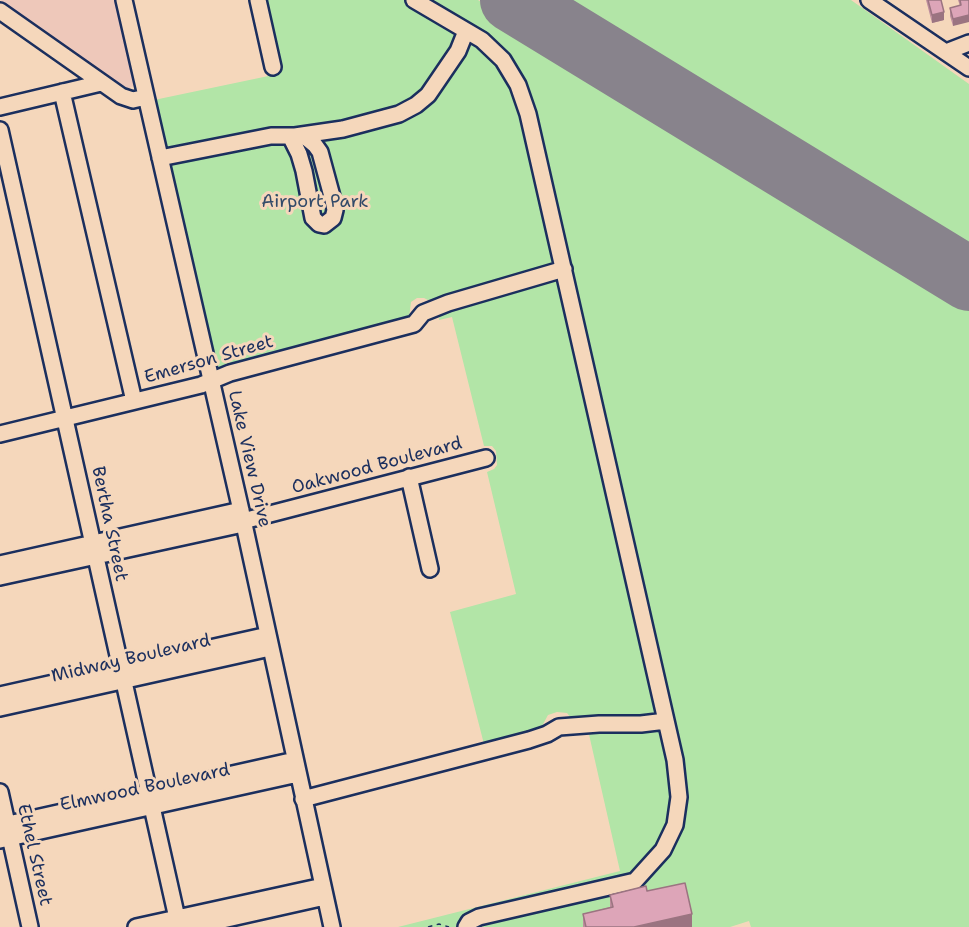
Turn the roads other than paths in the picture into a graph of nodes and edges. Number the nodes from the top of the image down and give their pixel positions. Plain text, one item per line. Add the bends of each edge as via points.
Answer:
1 (124, 0) edge
2 (258, 0) edge
3 (414, 0) edge
4 (869, 0) edge
5 (0, 11) edge
6 (466, 31) junction
7 (969, 43) edge
8 (946, 52) junction
9 (273, 68) dead end
10 (969, 68) edge
11 (101, 83) junction
12 (62, 92) junction
13 (146, 97) junction
14 (0, 107) edge
15 (0, 130) edge
16 (297, 136) junction
17 (160, 158) junction
18 (564, 269) junction
19 (211, 380) junction
20 (134, 401) junction
21 (66, 418) junction
22 (0, 434) edge
23 (486, 458) dead end
24 (409, 477) junction
25 (242, 519) junction
26 (94, 550) junction
27 (0, 564) edge
28 (430, 569) dead end
29 (0, 578) edge
30 (269, 642) junction
31 (122, 674) junction
32 (0, 695) edge
33 (0, 708) edge
34 (666, 721) junction
35 (297, 767) junction
36 (0, 792) edge
37 (150, 799) junction
38 (303, 799) junction
39 (4, 832) edge
40 (324, 891) junction
41 (178, 922) edge
42 (30, 927) edge
43 (136, 927) edge
44 (191, 927) edge
45 (332, 927) edge
46 (466, 927) edge

1 - 13 street, Lake View Drive
2 - 9 street
3 - 6 street
4 - 8 street
5 - 11 street
6 - 16 street via 437,83 416,105 343,129
6 - 18 street via 503,60 518,85
7 - 8 street
8 - 10 street
11 - 12 street
11 - 13 street via 126,99
12 - 14 street
12 - 20 street
13 - 17 street, Lake View Drive
15 - 21 street, Bertha Street
16 - 16 street via 313,218 324,225 333,218 335,210 320,152
16 - 17 street via 272,136
17 - 19 street, Lake View Drive
18 - 19 street, Emerson Street via 448,303 423,313 414,324
18 - 34 street
19 - 20 street, Emerson Street
19 - 25 street, Lake View Drive
20 - 21 street, Emerson Street
21 - 22 street, Emerson Street
21 - 26 street, Bertha Street
23 - 24 street, Oakwood Boulevard
24 - 25 street, Oakwood Boulevard
24 - 28 street
25 - 26 street, Oakwood Boulevard
25 - 30 street, Lake View Drive
26 - 27 street, Oakwood Boulevard
26 - 29 street, Oakwood Boulevard
26 - 31 street, Bertha Street
30 - 31 street, Midway Boulevard
30 - 35 street, Lake View Drive
31 - 32 street, Midway Boulevard
31 - 33 street, Midway Boulevard
31 - 37 street, Bertha Street
34 - 38 street via 559,727 529,740
34 - 46 street via 679,797 675,825 663,850 635,881 479,917
35 - 37 street, Elmwood Boulevard
35 - 38 street, Lake View Drive
36 - 39 street, Ethel Street
37 - 39 street, Elmwood Boulevard
37 - 41 street, Bertha Street
38 - 40 street, Lake View Drive
39 - 42 street, Ethel Street
40 - 41 street
40 - 44 street
40 - 45 street, Lake View Drive
41 - 43 street

